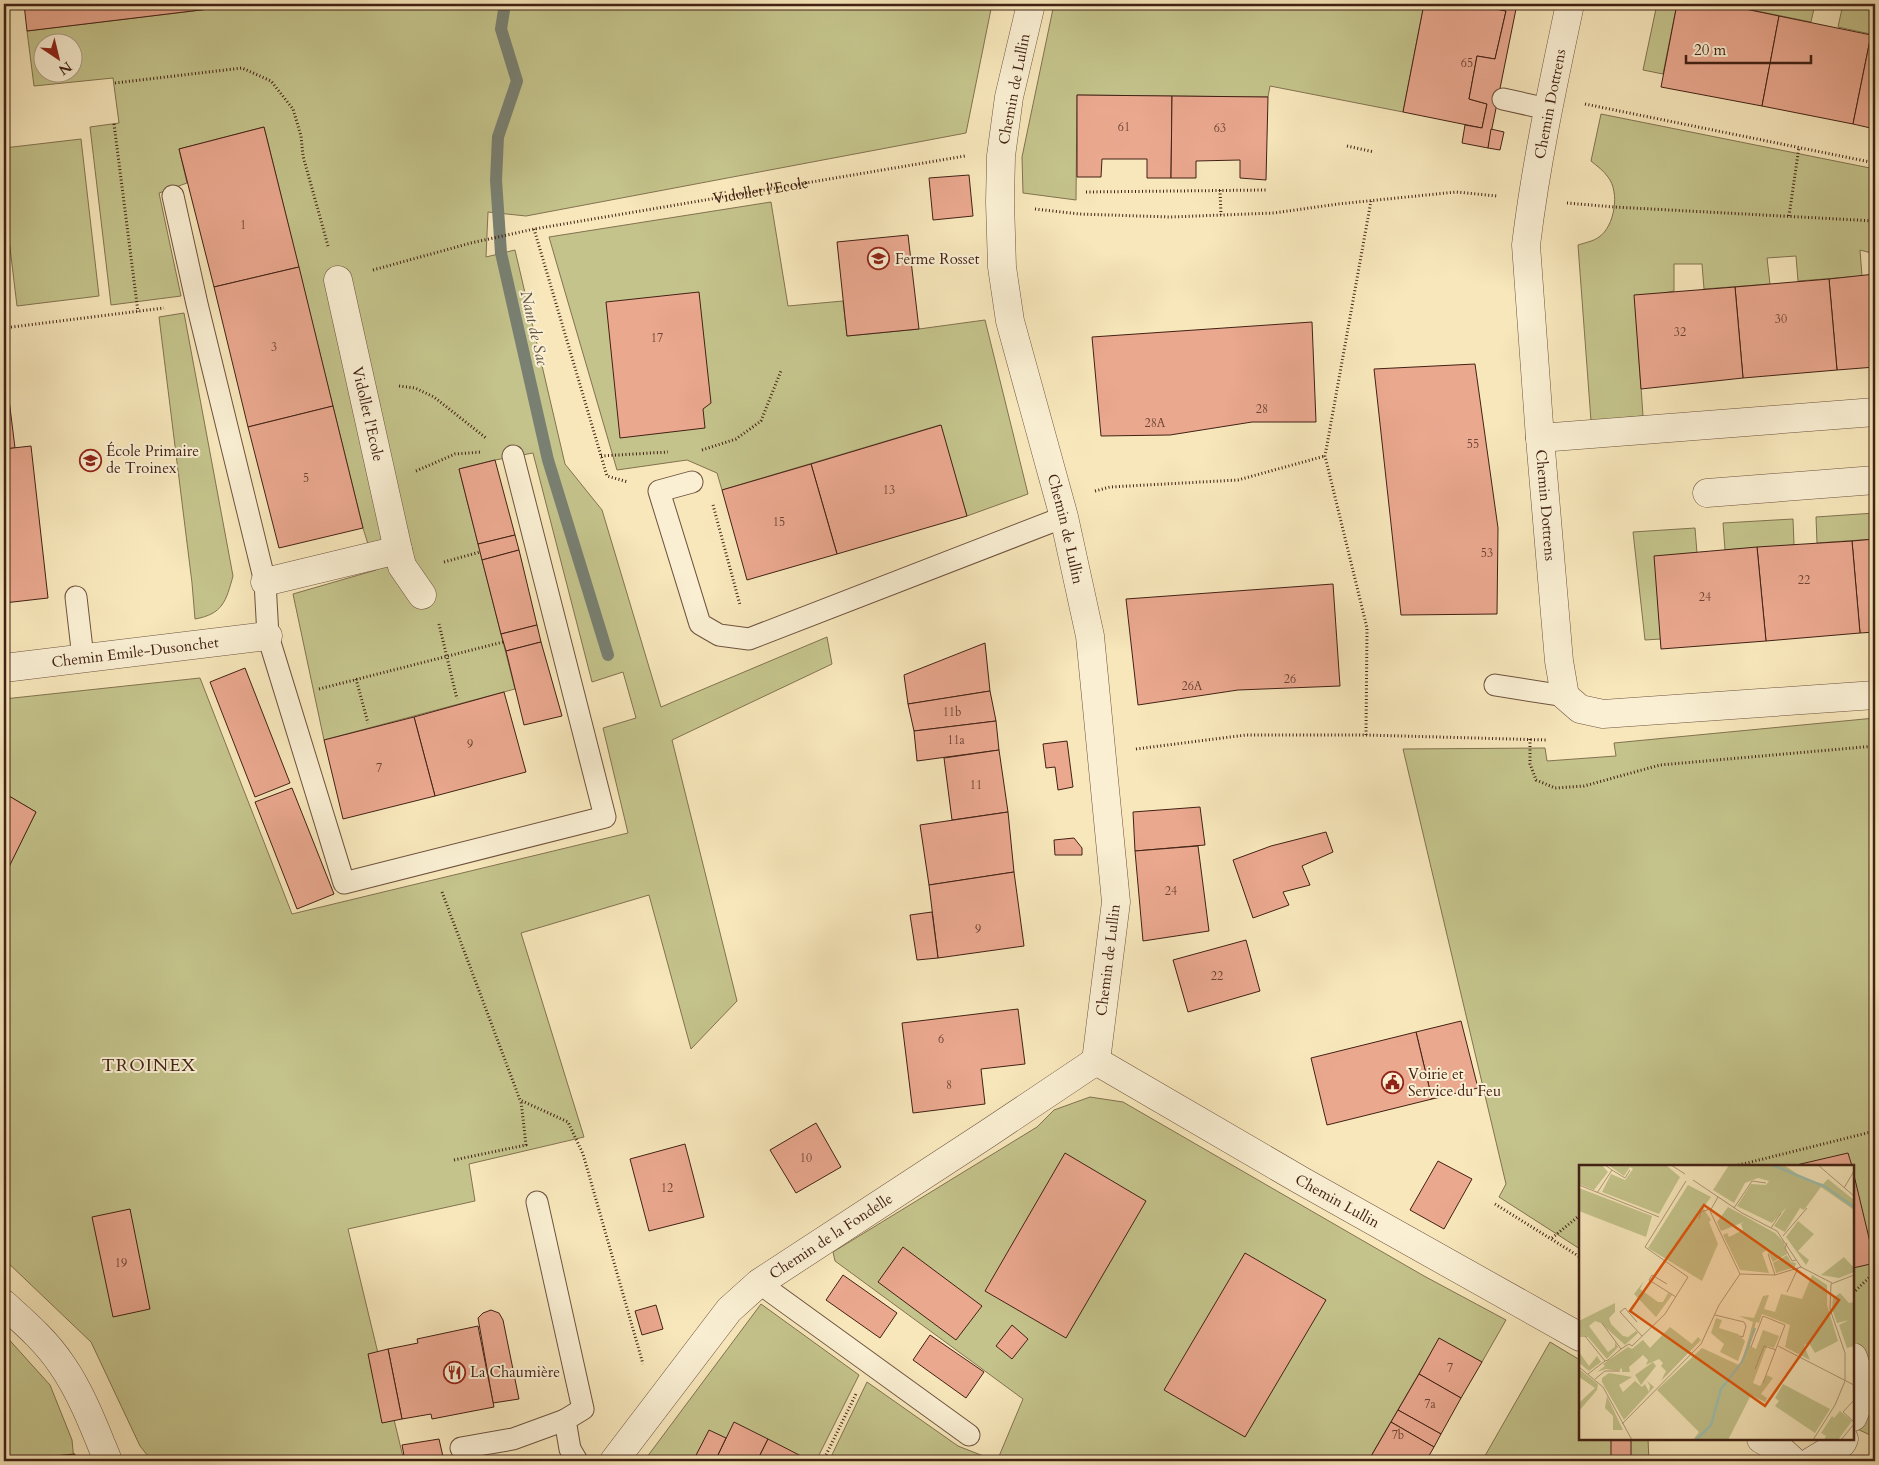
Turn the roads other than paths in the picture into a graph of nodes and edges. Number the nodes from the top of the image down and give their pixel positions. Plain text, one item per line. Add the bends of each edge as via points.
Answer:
1 (1031, 4) edge
2 (1570, 4) edge
3 (1503, 99) dead end
4 (1549, 103) junction
5 (173, 196) dead end
6 (338, 280) road end
7 (1875, 412) edge
8 (1540, 438) junction
9 (504, 453) road end
10 (1875, 480) edge
11 (692, 482) dead end
12 (1707, 493) dead end
13 (1061, 508) junction
14 (398, 550) junction
15 (265, 582) junction
16 (422, 595) road end
17 (76, 597) dead end
18 (268, 636) junction
19 (83, 658) junction
20 (4, 668) edge
21 (1495, 685) dead end
22 (1875, 695) edge
23 (1565, 696) junction
24 (1096, 1061) junction
25 (538, 1202) dead end
26 (759, 1283) junction
27 (4, 1304) edge
28 (1579, 1336) edge
29 (1854, 1360) edge
30 (1854, 1414) edge
31 (565, 1420) junction
32 (969, 1435) dead end
33 (1763, 1440) edge
34 (1844, 1440) edge
35 (461, 1448) dead end
36 (108, 1461) edge
37 (577, 1461) edge
38 (614, 1461) edge
39 (1793, 1461) edge
40 (1812, 1461) edge

1 - 13 street, Chemin de Lullin via 1009,97 1001,156 1002,267 1010,321
2 - 4 street, Chemin Dottrens
3 - 4 lane
4 - 8 street, Chemin Dottrens via 1526,245
5 - 15 lane
6 - 14 street, Vidollet l'Ecole
7 - 8 street
8 - 23 street, Chemin Dottrens via 1559,661
9 - 18 lane via 605,817 344,883
10 - 12 street
11 - 13 lane via 659,491 700,624 719,635 749,639
13 - 24 street, Chemin de Lullin via 1090,636 1116,902
14 - 15 street
14 - 16 street, Vidollet l'Ecole via 402,566
15 - 18 lane
17 - 19 lane
18 - 19 street, Chemin Emile-Dusonchet
19 - 20 street, Chemin Emile-Dusonchet
21 - 23 lane
22 - 23 street via 1603,714 1580,709
24 - 26 street, Chemin de la Fondelle
24 - 28 street, Chemin Lullin
25 - 31 lane via 583,1409
26 - 32 lane
26 - 38 street, Chemin de la Fondelle via 728,1310
27 - 36 street via 62,1365 77,1390
29 - 30 street via 1864,1389
31 - 35 lane via 513,1439
31 - 37 lane via 570,1449
33 - 39 street via 1782,1450
34 - 40 street

